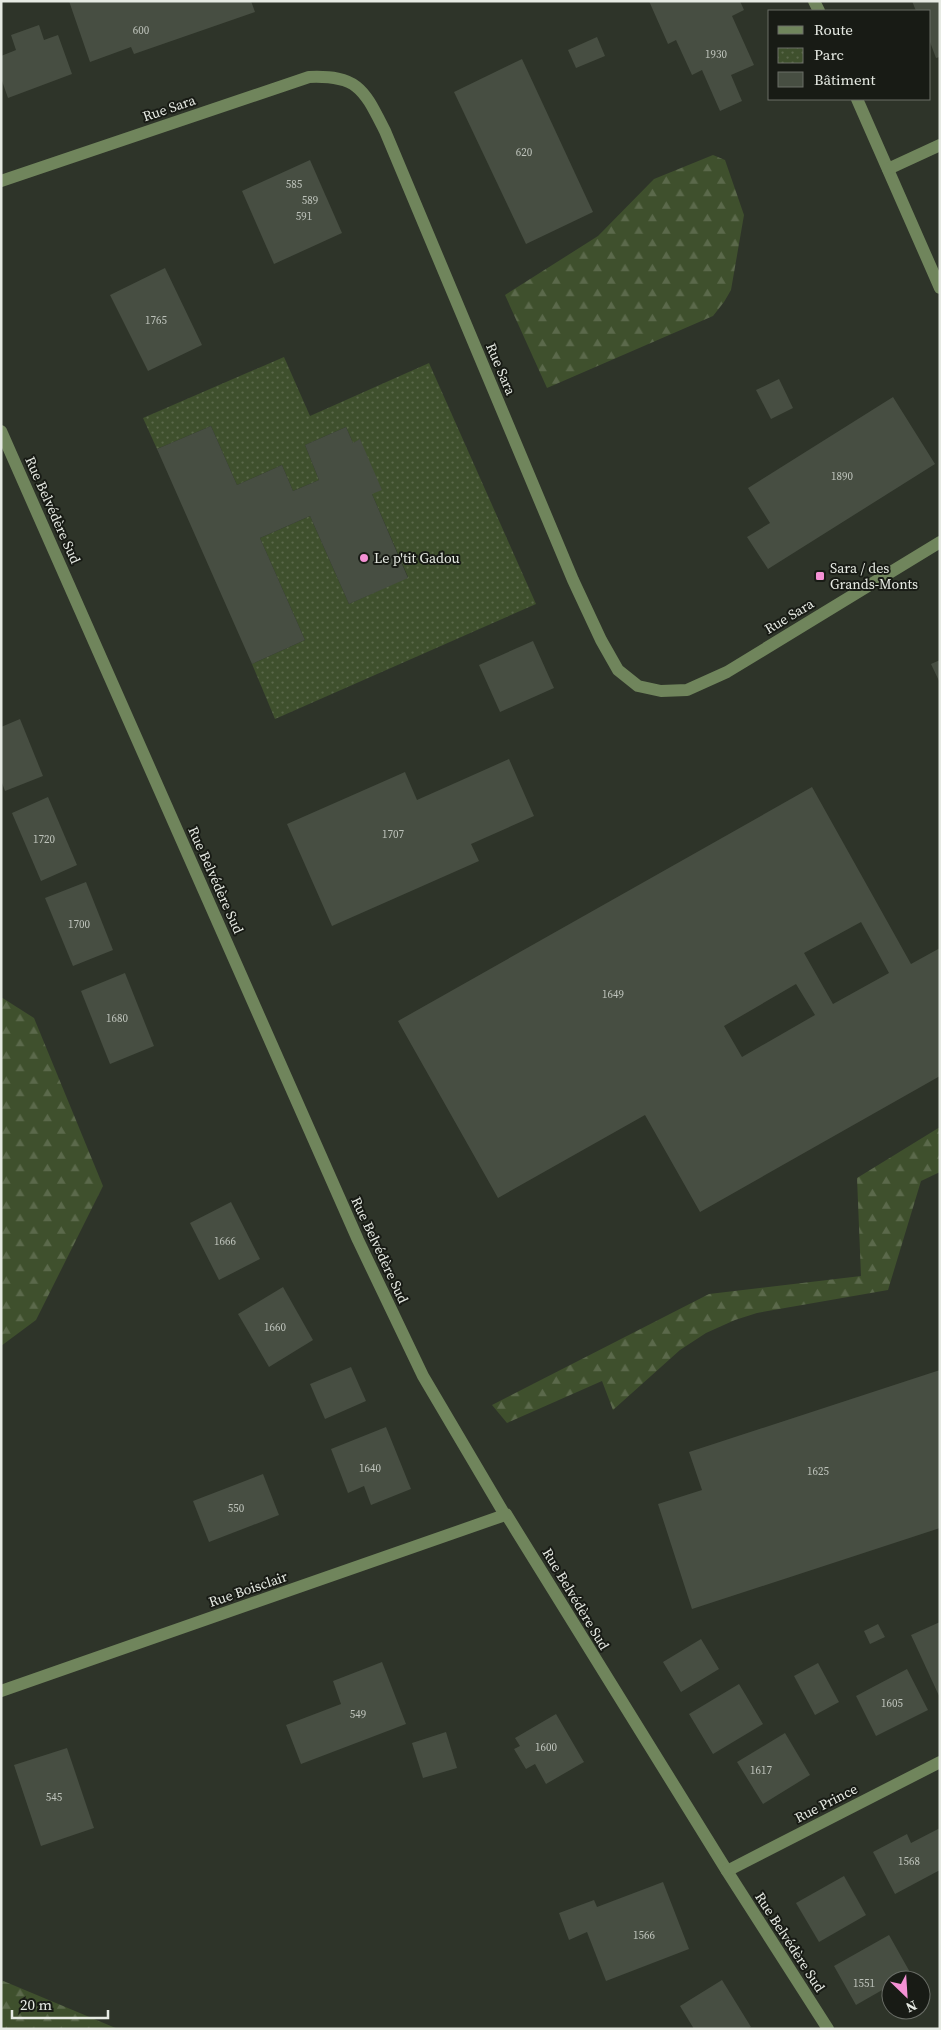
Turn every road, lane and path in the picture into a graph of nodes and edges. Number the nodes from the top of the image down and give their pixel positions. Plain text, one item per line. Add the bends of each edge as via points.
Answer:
1 (857, 100) edge
2 (940, 145) edge
3 (888, 169) junction
4 (1, 181) edge
5 (940, 288) edge
6 (1, 431) edge
7 (940, 542) edge
8 (505, 1515) junction
9 (1, 1691) edge
10 (940, 1762) edge
11 (727, 1871) junction
12 (828, 2029) edge

1 - 3 street
2 - 3 street
3 - 5 street
4 - 7 street, Rue Sara via 309,77 342,78 356,86 371,103 384,131 601,640 618,670 638,686 661,691 687,690 727,672
6 - 8 street, Rue Belvédère Sud via 358,1240 423,1376
8 - 9 street, Rue Boisclair
8 - 11 street, Rue Belvédère Sud
10 - 11 street, Rue Prince
11 - 12 street, Rue Belvédère Sud

